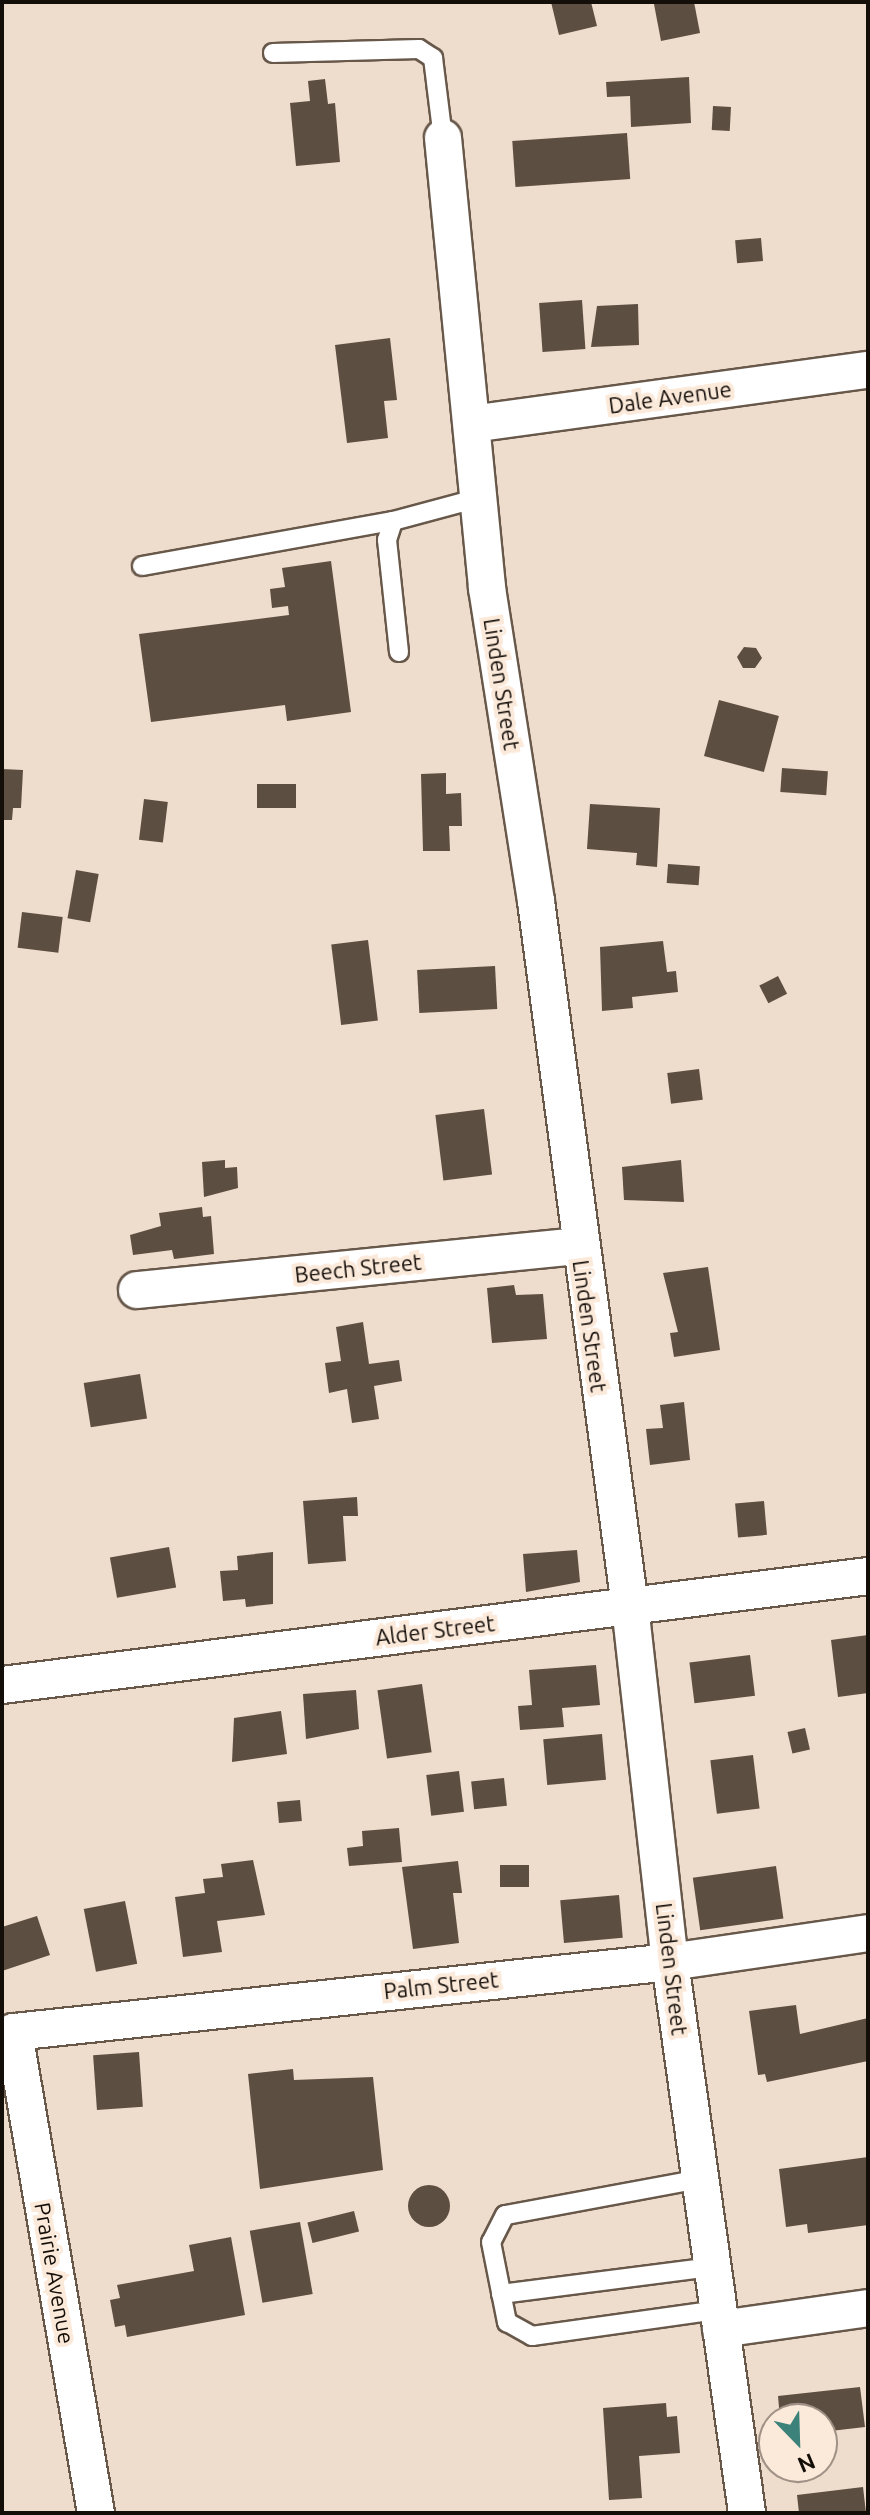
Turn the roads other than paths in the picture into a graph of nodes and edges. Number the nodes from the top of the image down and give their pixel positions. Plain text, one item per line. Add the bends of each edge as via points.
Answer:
1 (273, 53) dead end
2 (443, 138) joint
3 (868, 370) edge
4 (472, 424) junction
5 (479, 498) junction
6 (393, 521) junction
7 (142, 566) dead end
8 (399, 652) dead end
9 (579, 1246) junction
10 (137, 1290) dead end
11 (868, 1576) edge
12 (630, 1606) junction
13 (2, 1685) edge
14 (868, 1933) edge
15 (670, 1962) junction
16 (14, 2032) joint
17 (700, 2179) junction
18 (712, 2267) junction
19 (501, 2294) junction
20 (868, 2308) edge
21 (719, 2319) junction
22 (96, 2513) edge
23 (747, 2513) edge

1 - 2 lane via 419,49 433,58
2 - 4 street, Linden Street
3 - 4 street, Dale Avenue
4 - 5 street, Linden Street
5 - 6 lane
5 - 9 street, Linden Street
6 - 7 lane
6 - 8 lane via 387,540
9 - 10 street, Beech Street
9 - 12 street, Linden Street
11 - 12 street, Alder Street
12 - 13 street, Alder Street
12 - 15 street, Linden Street
14 - 15 street, Palm Street
15 - 16 street, Palm Street
15 - 17 street, Linden Street
16 - 22 street, Prairie Avenue
17 - 18 street, Linden Street
17 - 19 lane via 505,2215 491,2242
18 - 19 lane
18 - 21 street, Linden Street
19 - 21 lane via 507,2322 532,2336
20 - 21 street
21 - 23 street, Linden Street

